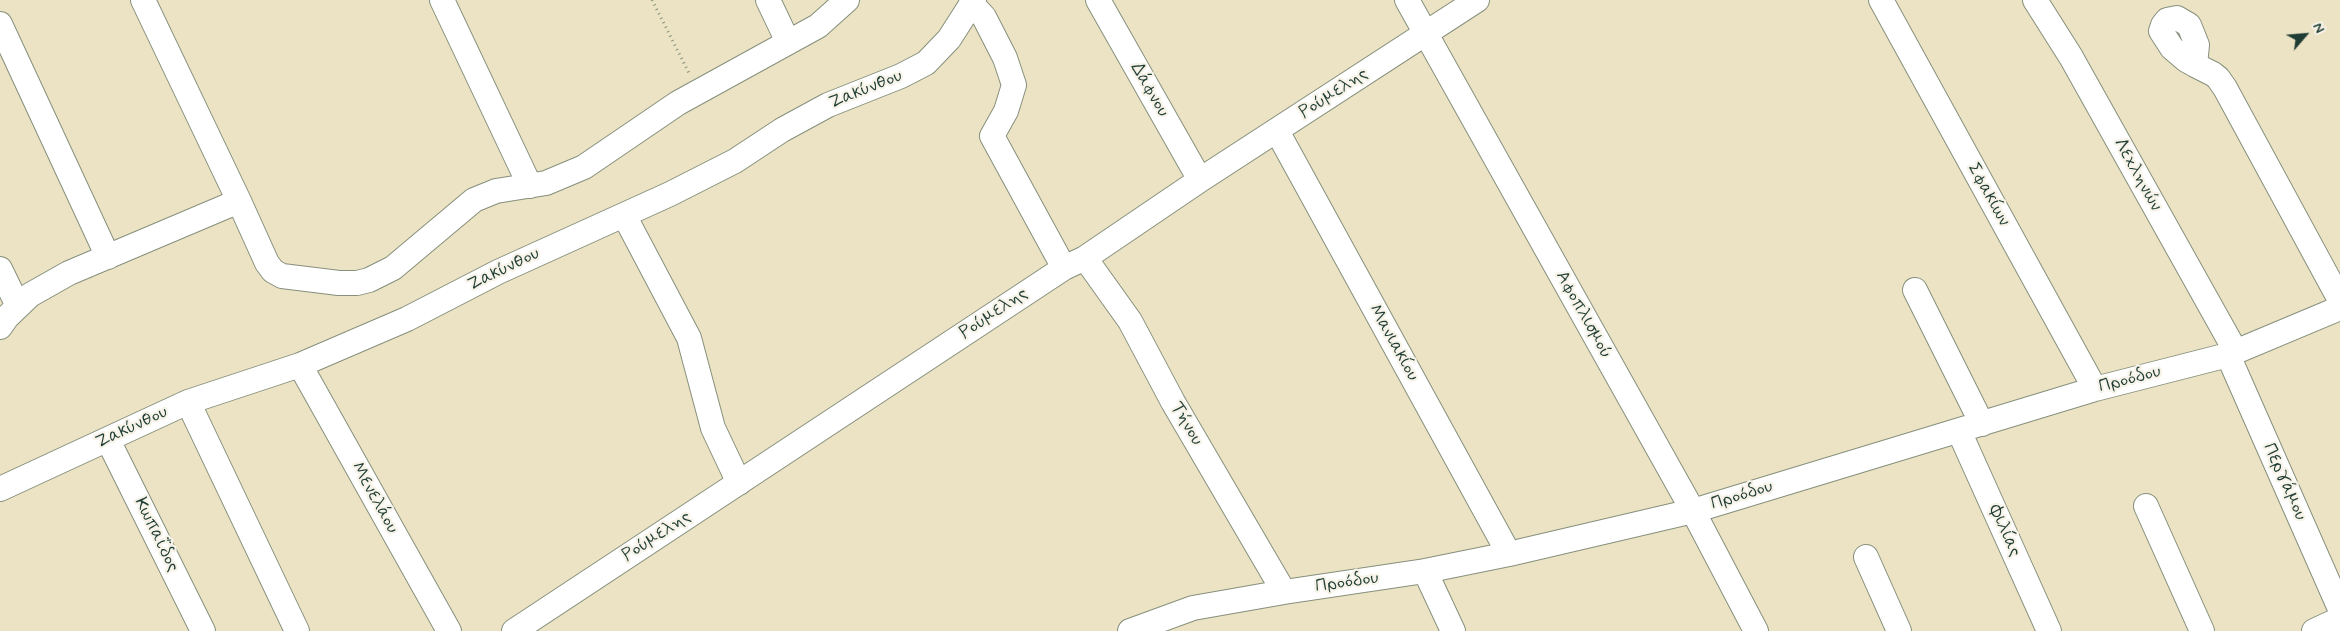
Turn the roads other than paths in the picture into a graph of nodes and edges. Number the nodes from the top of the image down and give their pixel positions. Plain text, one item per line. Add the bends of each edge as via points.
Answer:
1 (143, 0) edge
2 (442, 0) edge
3 (768, 0) edge
4 (847, 0) edge
5 (1098, 0) edge
6 (1408, 0) edge
7 (1477, 0) edge
8 (1881, 0) edge
9 (2035, 0) edge
10 (973, 2) edge
11 (0, 24) edge
12 (1427, 33) junction
13 (788, 42) junction
14 (2195, 65) dead end
15 (1277, 131) junction
16 (1200, 180) junction
17 (530, 186) junction
18 (239, 201) junction
19 (624, 215) junction
20 (108, 257) junction
21 (1074, 263) junction
22 (0, 269) edge
23 (1915, 290) dead end
24 (2340, 300) edge
25 (18, 306) junction
26 (2340, 308) edge
27 (0, 327) edge
28 (2232, 354) junction
29 (300, 365) junction
30 (2095, 389) junction
31 (188, 402) junction
32 (1982, 424) junction
33 (1959, 431) junction
34 (108, 440) junction
35 (739, 483) junction
36 (0, 489) edge
37 (2146, 506) dead end
38 (1692, 510) junction
39 (1509, 554) junction
40 (1866, 557) dead end
41 (1425, 571) junction
42 (1284, 592) junction
43 (2340, 609) edge
44 (2340, 619) edge
45 (203, 631) edge
46 (296, 631) edge
47 (449, 631) edge
48 (514, 631) edge
49 (1130, 631) edge
50 (1453, 631) edge
51 (1756, 631) edge
52 (1898, 631) edge
53 (2049, 631) edge
54 (2202, 631) edge
55 (2314, 631) edge

1 - 18 street
2 - 17 street
3 - 13 street
4 - 13 street via 818,26
5 - 16 street, Δάφνου
6 - 12 street, Αφοπλισμού
7 - 12 street, Ρούμελης
8 - 30 street, Σφακίων
9 - 28 street, Λεχληνών via 2071,57
10 - 19 street, Ζακύνθου via 949,39 919,67 828,105 735,161
10 - 21 street, Τήνου via 989,25 1014,85 1006,111 992,136
11 - 20 street
12 - 15 street, Ρούμελης
12 - 38 street, Αφοπλισμού
13 - 17 street via 699,91 584,167 557,180
14 - 24 street via 2218,78 2225,88
15 - 16 street, Ρούμελης
15 - 39 street, Μανιακίου
16 - 21 street, Ρούμελης
17 - 18 street via 496,191 474,200 393,268 357,283 293,279 273,271
18 - 20 street
19 - 29 street, Ζακύνθου via 498,272 407,319
19 - 35 street via 689,338 713,428
20 - 25 street via 50,284
21 - 35 street, Ρούμελης
21 - 42 street, Τήνου via 1130,321 1173,402
22 - 25 street
23 - 32 street
25 - 27 street
26 - 28 street, Προόδου
28 - 30 street, Προόδου
28 - 43 street, Περγάμου
29 - 31 street, Ζακύνθου
29 - 47 street, Μενελάου
30 - 32 street, Προόδου
31 - 34 street, Ζακύνθου
31 - 46 street
32 - 33 street, Προόδου
33 - 38 street, Προόδου
33 - 53 street, Φιλίας
34 - 36 street, Ζακύνθου
34 - 45 street, Κωπαΐδος
35 - 48 street, Ρούμελης
37 - 54 street
38 - 39 street, Προόδου
38 - 51 street, Αφοπλισμού
39 - 41 street, Προόδου
40 - 52 street
41 - 42 street, Προόδου
41 - 50 street
42 - 49 street, Προόδου via 1193,608
44 - 55 street

